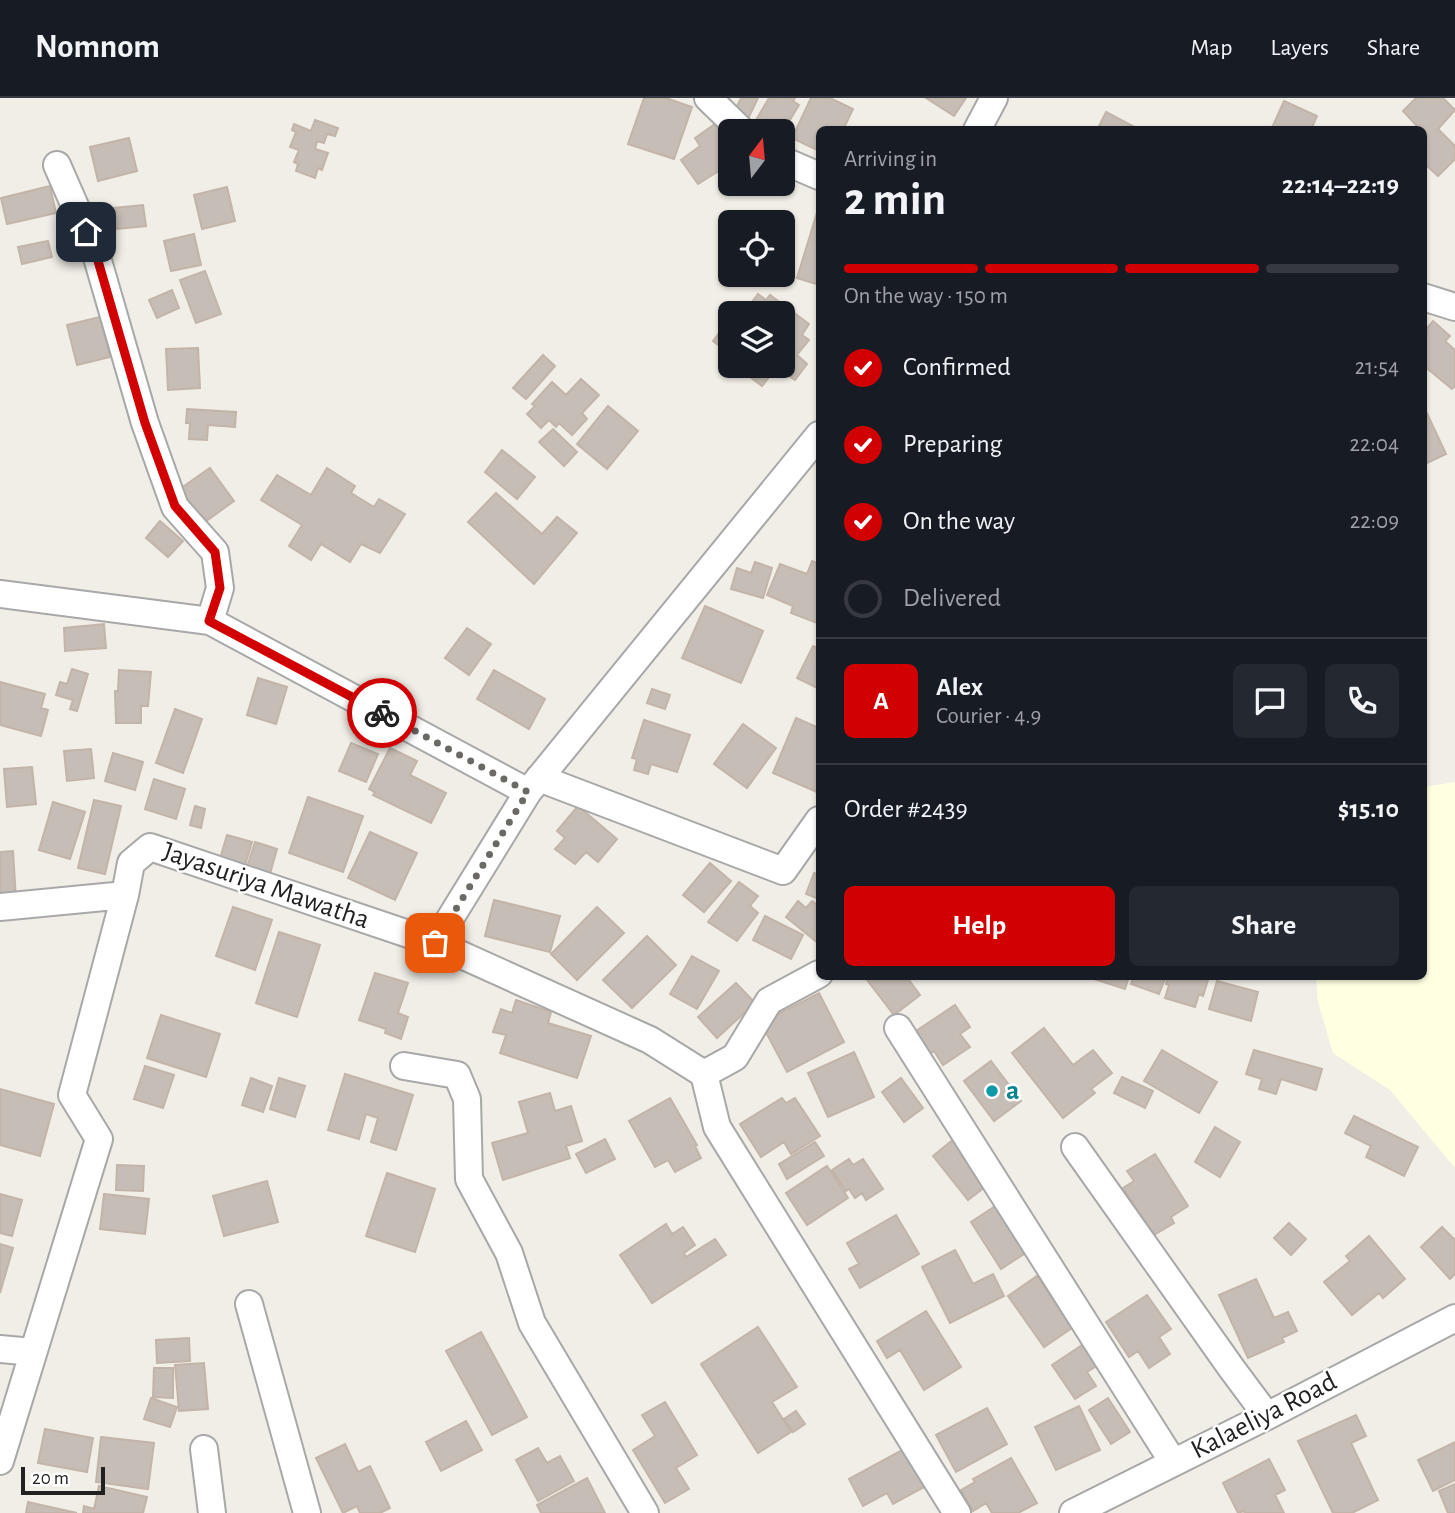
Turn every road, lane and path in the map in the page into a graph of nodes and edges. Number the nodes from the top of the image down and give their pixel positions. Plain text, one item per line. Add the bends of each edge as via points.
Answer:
1 (708, 98) edge
2 (994, 98) edge
3 (730, 119) edge
4 (979, 126) edge
5 (57, 165) dead end
6 (795, 166) edge
7 (816, 175) edge
8 (1427, 298) edge
9 (1455, 307) edge
10 (816, 439) edge
11 (0, 594) edge
12 (209, 621) junction
13 (533, 785) junction
14 (816, 824) edge
15 (125, 895) junction
16 (0, 906) edge
17 (435, 943) junction
18 (816, 976) edge
19 (898, 1028) dead end
20 (404, 1066) dead end
21 (704, 1074) junction
22 (1075, 1147) dead end
23 (250, 1304) dead end
24 (1455, 1318) edge
25 (0, 1349) edge
26 (33, 1352) junction
27 (1267, 1416) junction
28 (204, 1449) dead end
29 (0, 1461) edge
30 (1173, 1462) junction
31 (212, 1513) edge
32 (307, 1513) edge
33 (645, 1513) edge
34 (957, 1513) edge
35 (1073, 1513) edge

1 - 3 street
2 - 4 street
5 - 12 street via 96,254 145,423 175,506 215,552 220,588
6 - 7 street
8 - 9 street
10 - 13 street
11 - 12 street
12 - 13 street
13 - 14 street via 783,871
13 - 17 street
15 - 16 street
15 - 17 street, Jayasuriya Mawatha via 131,863 150,847
15 - 26 street, Jayasuriya Mawatha via 72,1095 99,1139
17 - 21 street via 650,1040
18 - 21 street via 769,1001 734,1057
19 - 30 street
20 - 33 street via 457,1074 467,1099 469,1179 509,1253 532,1323
21 - 34 street via 717,1127
22 - 27 street
23 - 32 street
24 - 27 street, Kalaeliya Road
25 - 26 street
26 - 29 street, Jayasuriya Mawatha
27 - 30 street, Kalaeliya Road
28 - 31 street
30 - 35 street, Kalaeliya Road

